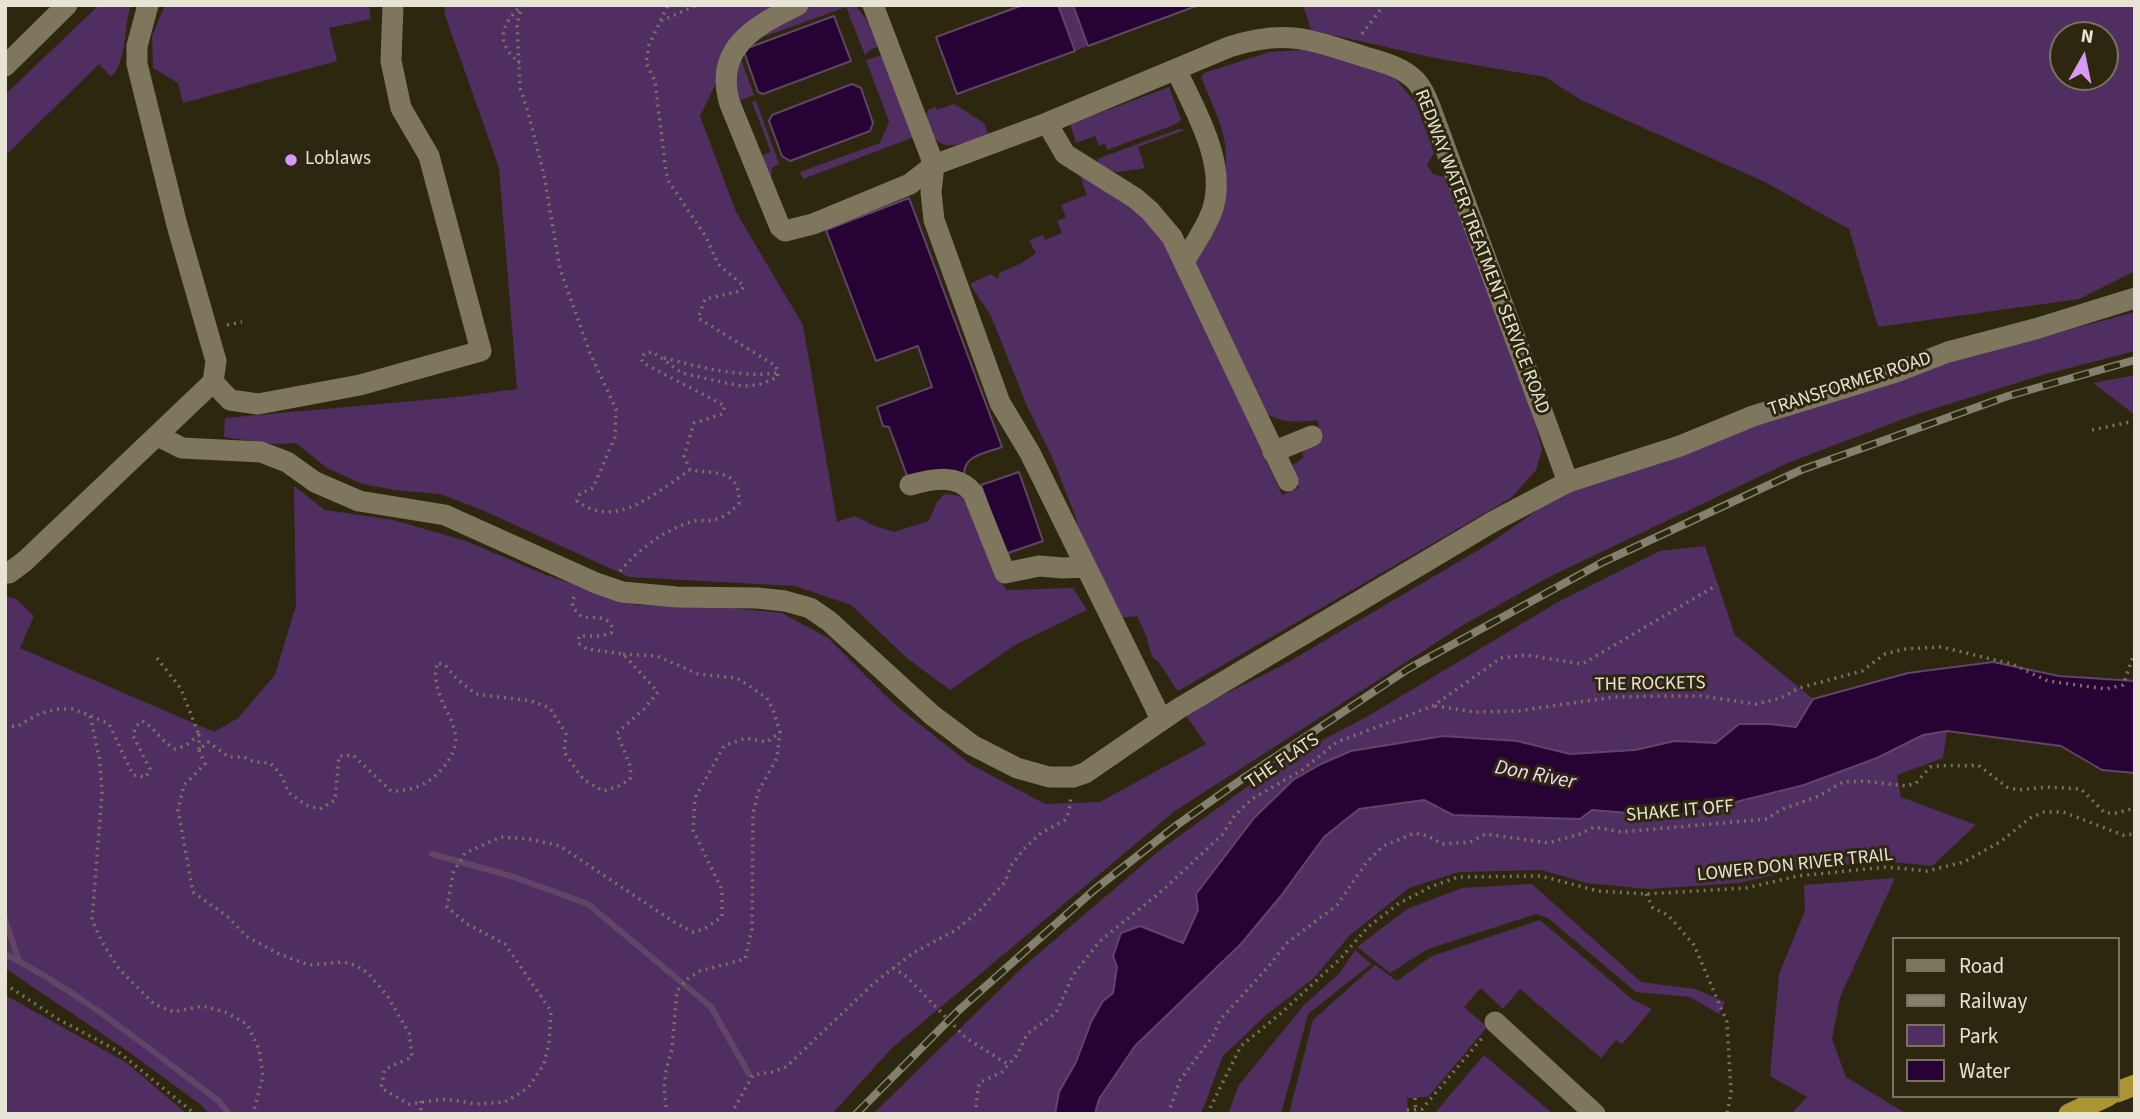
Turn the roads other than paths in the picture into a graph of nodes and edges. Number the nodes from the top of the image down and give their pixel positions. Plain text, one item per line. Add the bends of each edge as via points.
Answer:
1 (67, 5) edge
2 (148, 5) edge
3 (393, 5) edge
4 (798, 5) edge
5 (873, 5) edge
6 (5, 66) edge
7 (1176, 69) junction
8 (1047, 123) junction
9 (934, 165) junction
10 (1185, 260) junction
11 (2135, 298) edge
12 (214, 382) junction
13 (158, 436) junction
14 (1312, 436) dead end
15 (1273, 452) junction
16 (1288, 481) dead end
17 (1568, 482) junction
18 (910, 485) dead end
19 (1084, 567) junction
20 (5, 573) edge
21 (1161, 719) junction
22 (1495, 1022) road end
23 (2104, 1098) edge
24 (1595, 1114) edge
25 (2069, 1114) edge

1 - 6 street
2 - 12 street via 137,64 216,361
3 - 12 street via 391,61 401,108 429,156 481,351 360,385 258,404 230,400
4 - 9 street, REDWAY WATER TREATMENT SERVICE ROAD via 747,36 729,58 725,74 730,104 780,227 791,231 910,184
5 - 9 street
7 - 8 street, REDWAY WATER TREATMENT SERVICE ROAD
7 - 10 street via 1207,141 1216,184 1210,217
7 - 17 street, REDWAY WATER TREATMENT SERVICE ROAD via 1265,38 1305,38 1403,70 1417,82
8 - 9 street, REDWAY WATER TREATMENT SERVICE ROAD
8 - 10 street via 1067,156 1150,211
9 - 19 street via 934,220 1000,403 1030,453
10 - 15 street
11 - 17 street, TRANSFORMER ROAD via 1948,352
12 - 13 street
13 - 20 street via 25,561
13 - 21 street via 183,448 261,452 359,501 445,515 622,592 776,600 810,608 932,715 972,745 1017,768 1049,777 1085,773
14 - 15 street
15 - 16 street
17 - 21 street via 1494,521
18 - 19 street via 936,478 966,485 1005,573 1039,566
19 - 21 street
22 - 24 street
23 - 25 highway

